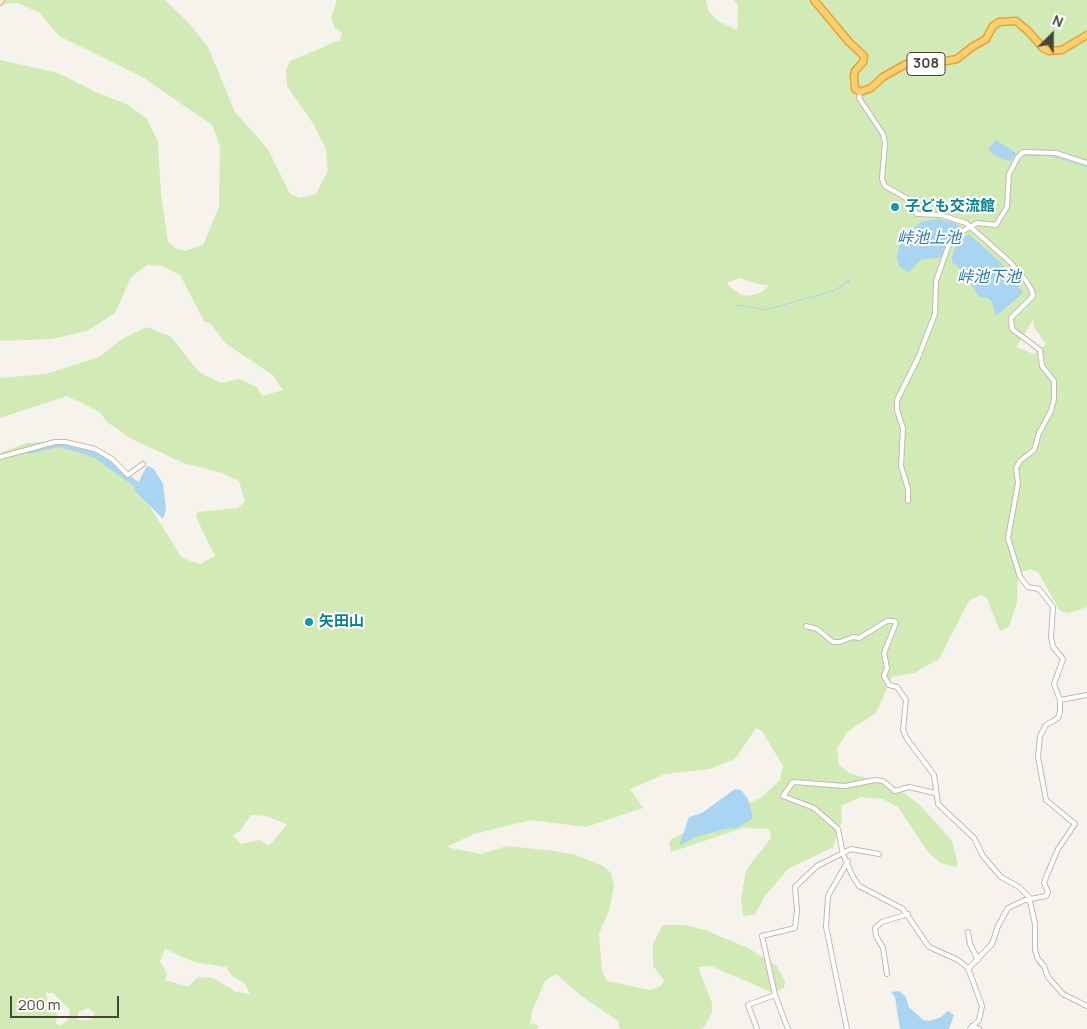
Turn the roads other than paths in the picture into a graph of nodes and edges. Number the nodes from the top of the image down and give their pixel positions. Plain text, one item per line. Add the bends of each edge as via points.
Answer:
1 (814, 0) edge
2 (1087, 35) edge
3 (860, 92) junction
4 (1087, 163) edge
5 (970, 227) junction
6 (0, 457) edge
7 (143, 464) dead end
8 (908, 501) dead end
9 (806, 626) dead end
10 (1087, 695) edge
11 (1060, 700) junction
12 (935, 793) junction
13 (844, 854) junction
14 (879, 854) dead end
15 (848, 861) junction
16 (1030, 899) junction
17 (908, 914) junction
18 (968, 932) dead end
19 (978, 960) junction
20 (968, 969) junction
21 (886, 974) dead end
22 (775, 995) junction
23 (1087, 1006) edge
24 (971, 1028) edge
25 (757, 1029) edge
26 (788, 1029) edge
27 (847, 1029) edge
28 (979, 1029) edge

1 - 3 highway via 864,56 854,79 855,89
2 - 3 highway, 308 via 1062,50 1049,51 1016,21 999,22 986,39 957,59 924,65 906,64
3 - 5 street via 859,98 883,134 882,179 885,186 906,198 917,214 956,218
4 - 5 street via 1056,153 1024,152 1009,174 1007,207 996,225 977,223
5 - 8 street via 954,236 948,247 936,281 935,314 897,400 903,428 901,466
5 - 11 street via 1010,262 1032,291 1029,302 1011,318 1012,329 1040,350 1042,366 1054,381 1051,411 1034,450 1016,468 1018,483 1008,538 1020,576 1028,587 1039,589 1053,607 1051,637 1053,647 1063,659 1054,684
6 - 7 street via 65,442 112,458 128,475
9 - 12 street via 817,629 833,642 840,642 859,638 887,621 896,623 884,653 887,668 884,676 889,686 897,687 906,700 902,730 934,775
10 - 11 street
11 - 16 street via 1060,715 1046,725 1038,739 1038,757 1046,800 1075,824 1057,852 1045,880 1046,896
12 - 13 street via 909,787 895,791 883,781 875,780 845,786 793,782 783,796 825,816 838,829
12 - 16 street via 939,806 974,838 988,863
13 - 14 street via 851,849
13 - 15 street
13 - 22 street via 816,866 795,887 796,928 762,936
15 - 17 street via 859,886 900,906
15 - 27 street via 828,896 826,928
16 - 19 street via 1008,908 992,944
16 - 23 street via 1038,960 1063,994
17 - 20 street via 929,947 958,960
17 - 21 street via 882,922 875,928 883,948
18 - 19 street
19 - 20 street
20 - 24 street via 982,1006 981,1016
22 - 25 street via 748,1006
22 - 26 street
24 - 28 street

